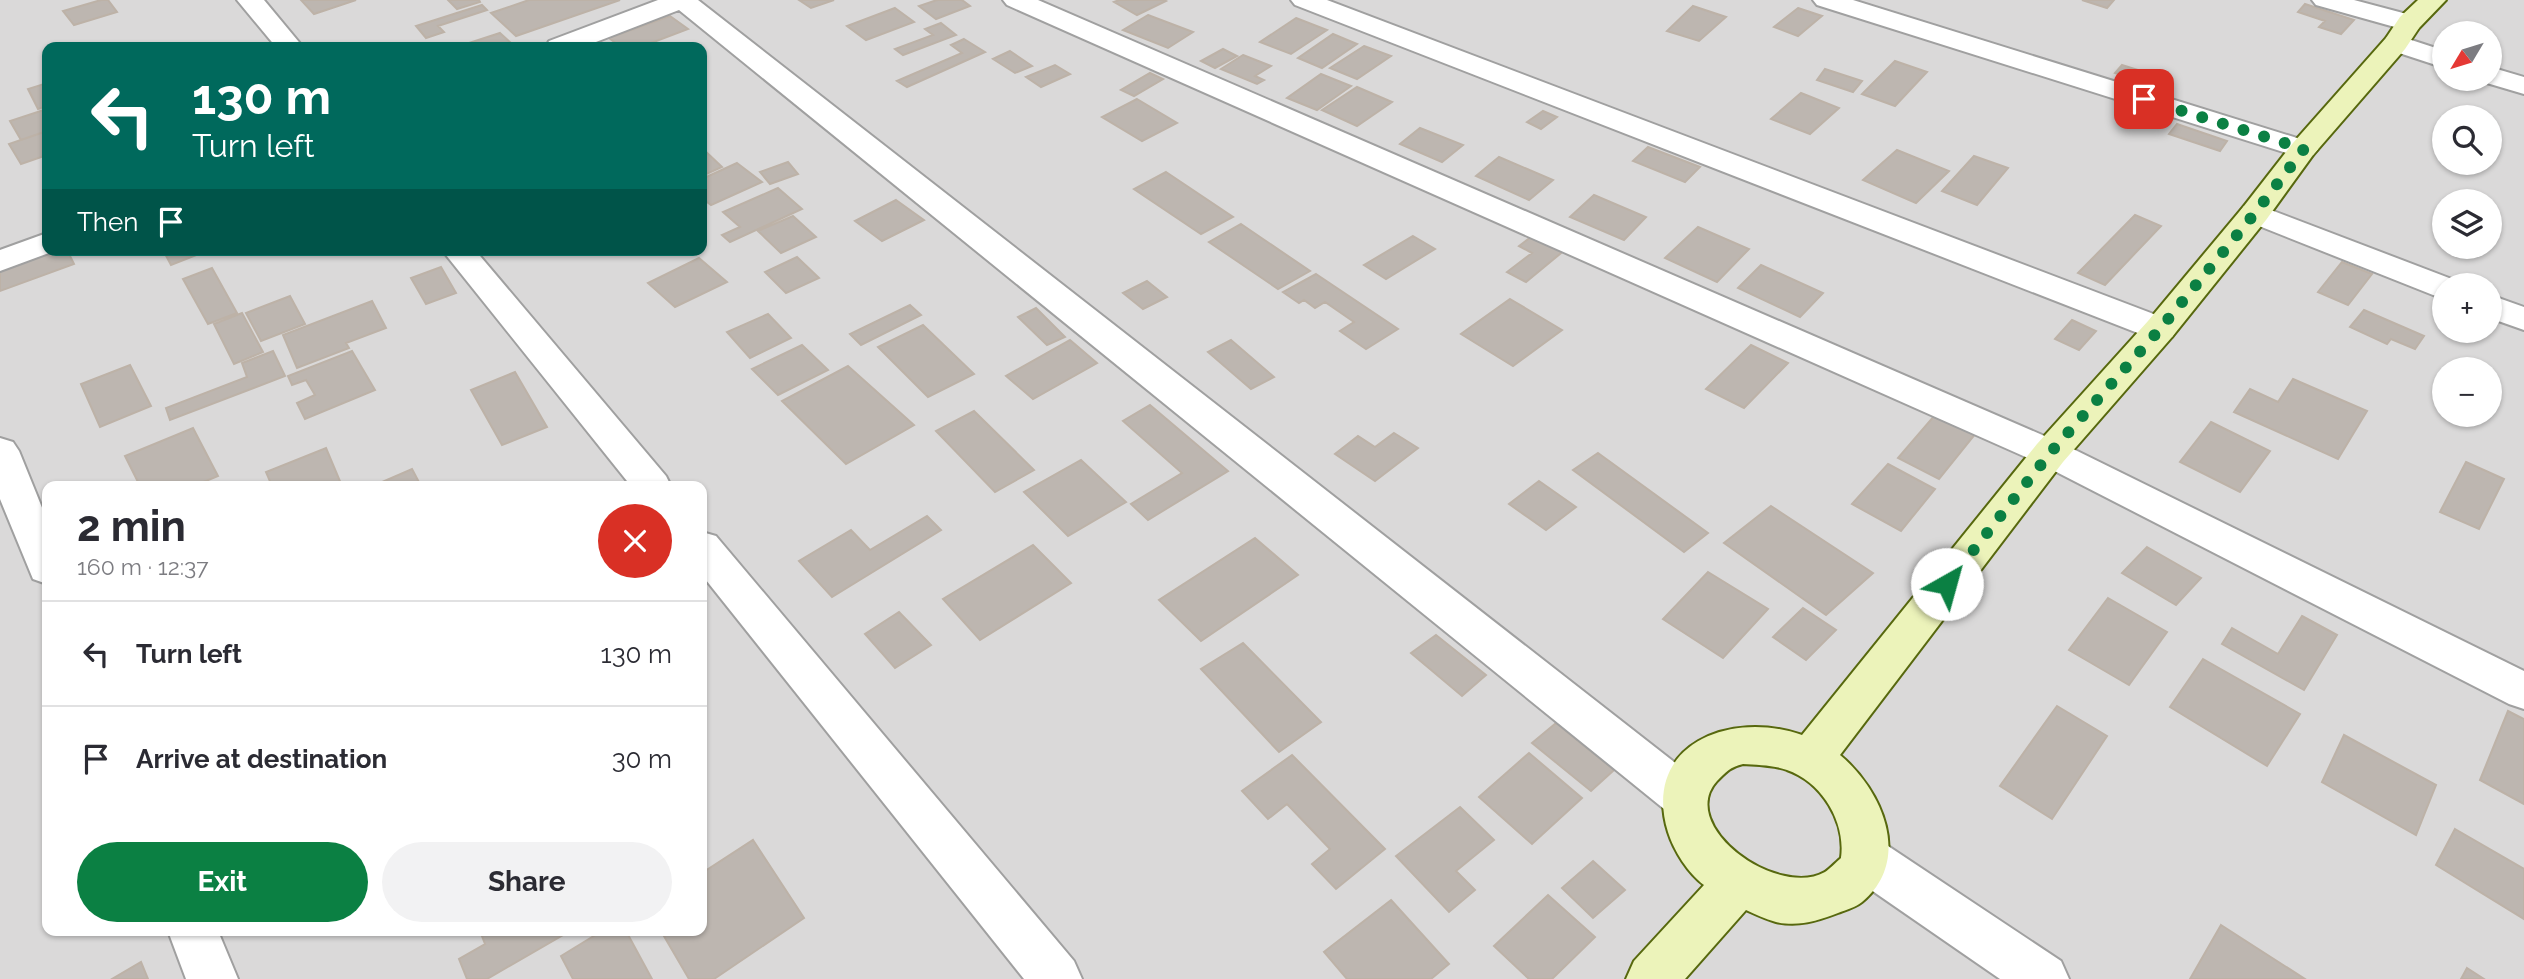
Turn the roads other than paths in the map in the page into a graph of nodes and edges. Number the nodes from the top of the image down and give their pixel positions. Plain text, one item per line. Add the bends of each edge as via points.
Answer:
1 (250, 0) edge
2 (682, 0) edge
3 (1016, 0) edge
4 (1304, 0) edge
5 (1826, 0) edge
6 (2325, 0) edge
7 (2413, 22) edge
8 (286, 42) edge
9 (572, 42) edge
10 (2432, 45) edge
11 (2502, 79) edge
12 (2524, 86) edge
13 (2304, 149) junction
14 (2255, 213) junction
15 (42, 245) edge
16 (463, 256) edge
17 (0, 261) edge
18 (2432, 283) edge
19 (2502, 311) edge
20 (2524, 319) edge
21 (2160, 329) junction
22 (0, 451) edge
23 (2050, 453) junction
24 (648, 481) edge
25 (707, 553) edge
26 (42, 556) edge
27 (2524, 691) edge
28 (1810, 759) junction
29 (1685, 798) junction
30 (1865, 858) junction
31 (1737, 884) junction
32 (195, 936) edge
33 (212, 979) edge
34 (1056, 979) edge
35 (1652, 979) edge
36 (2043, 979) edge

1 - 8 street
2 - 9 street
2 - 29 street
3 - 23 street
4 - 21 street
5 - 13 street
6 - 7 street
7 - 10 street
7 - 13 main road
11 - 12 street
13 - 14 main road
14 - 18 street
14 - 21 main road
15 - 17 street
16 - 24 street
19 - 20 street
21 - 23 main road
22 - 26 street
23 - 27 street
23 - 28 main road
25 - 34 street
28 - 29 main road via 1776,746 1743,745 1714,754 1693,772
28 - 30 main road via 1837,779 1856,803 1866,831
29 - 31 main road via 1688,829 1707,859
30 - 31 main road via 1853,881 1831,897 1801,903 1769,898
30 - 36 street
31 - 35 main road
32 - 33 street

